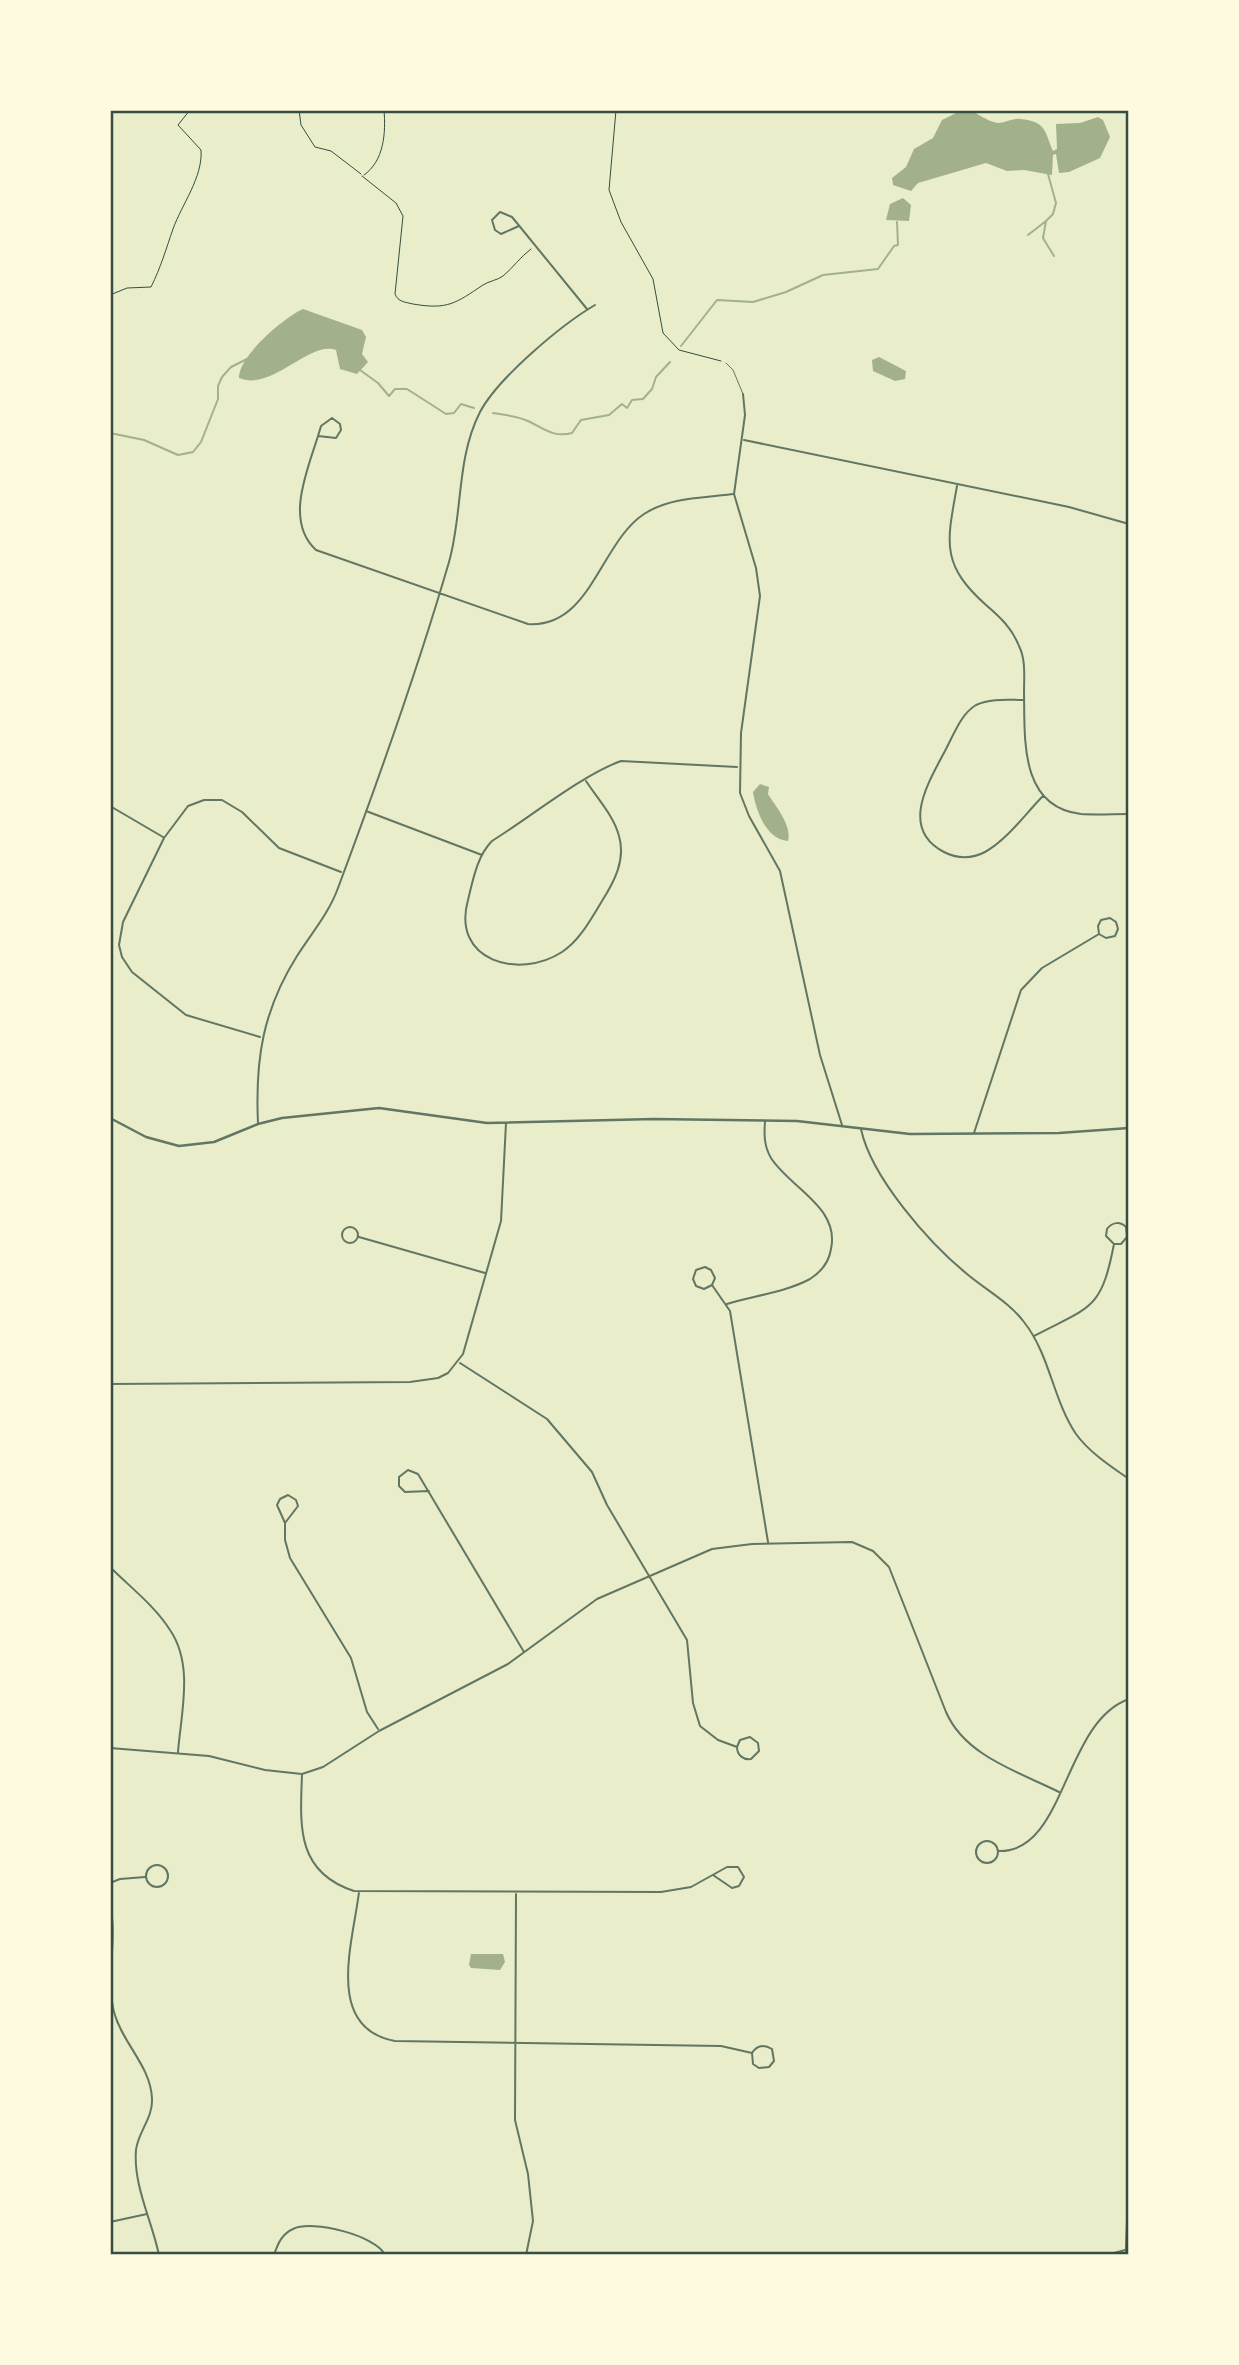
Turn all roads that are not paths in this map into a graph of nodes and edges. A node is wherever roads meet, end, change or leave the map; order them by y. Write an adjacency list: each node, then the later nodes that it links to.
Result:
1 (519, 226): 1 (street); 3 (street)
2 (595, 305): 3 (street)
3 (587, 309): 11 (street)
4 (726, 363): 5 (lane)
5 (743, 394): 7 (street)
6 (318, 436): 6 (street); 11 (street)
7 (741, 439): 8 (street); 9 (street)
8 (957, 486): 10 (street); 12 (street)
9 (734, 494): 11 (street); 13 (street)
10 (1129, 524)
11 (439, 594): 17 (street)
12 (1024, 701): 15 (street); 15 (street)
13 (738, 767): 14 (street); 28 (street)
14 (586, 781): 20 (street); 20 (street)
15 (1044, 795): 18 (street)
16 (110, 806): 19 (street)
17 (365, 811): 20 (street); 21 (street)
18 (1129, 814)
19 (164, 838): 21 (street); 23 (street)
20 (482, 855)
21 (343, 873): 23 (street)
22 (1100, 934): 22 (street); 31 (street)
23 (261, 1037): 27 (street)
24 (110, 1118): 27 (street)
25 (765, 1120): 26 (street); 28 (street); 36 (street)
26 (506, 1123): 27 (street); 34 (street)
27 (258, 1124)
28 (842, 1125): 29 (street)
29 (861, 1128): 31 (street); 37 (street)
30 (1129, 1129): 31 (street)
31 (974, 1134)
32 (359, 1237): 32 (street); 34 (street)
33 (1114, 1244): 33 (street); 37 (street)
34 (486, 1274): 38 (street)
35 (712, 1285): 35 (street); 36 (street)
36 (727, 1304): 43 (street)
37 (1033, 1336): 40 (street)
38 (459, 1362): 39 (street); 45 (street)
39 (110, 1384)
40 (1129, 1479)
41 (429, 1491): 41 (street); 46 (street)
42 (285, 1523): 42 (street); 48 (street)
43 (769, 1543): 45 (street); 53 (street)
44 (110, 1567): 51 (street)
45 (648, 1575): 46 (street); 49 (street)
46 (525, 1653): 48 (street)
47 (1129, 1699): 53 (street)
48 (379, 1731): 52 (street)
49 (737, 1747): 49 (street)
50 (110, 1748): 51 (street)
51 (178, 1753): 52 (street)
52 (302, 1774): 58 (street)
53 (1059, 1792): 54 (street)
54 (998, 1851): 54 (street)
55 (713, 1875): 55 (street); 59 (street)
56 (146, 1877): 56 (street); 57 (street)
57 (110, 1884)
58 (359, 1892): 59 (street); 61 (street)
59 (516, 1893): 61 (street)
60 (110, 1905): 64 (street)
61 (515, 2041): 62 (street); 70 (street)
62 (752, 2053): 62 (street)
63 (1129, 2170): 66 (street)
64 (148, 2213): 65 (street); 67 (street)
65 (110, 2222)
66 (1126, 2250): 71 (street); 72 (street)
67 (159, 2255)
68 (274, 2255): 69 (street)
69 (385, 2255)
70 (526, 2255)
71 (1107, 2255)
72 (1126, 2255)

